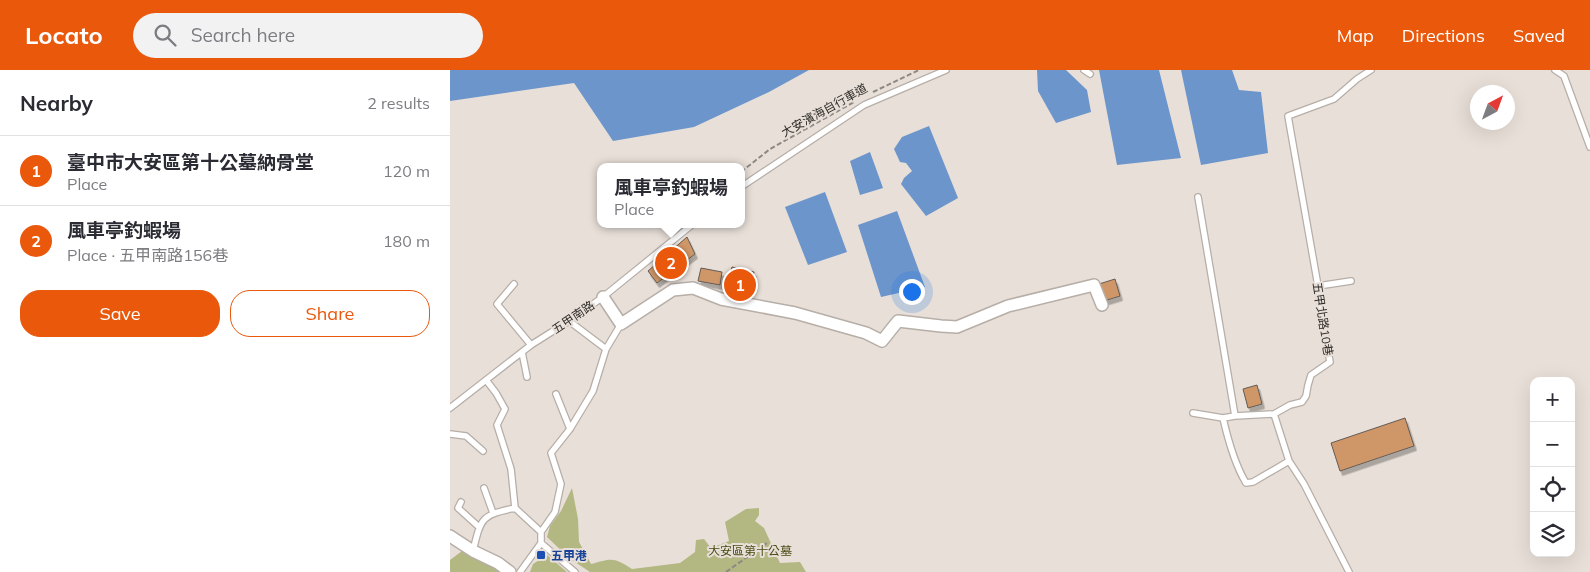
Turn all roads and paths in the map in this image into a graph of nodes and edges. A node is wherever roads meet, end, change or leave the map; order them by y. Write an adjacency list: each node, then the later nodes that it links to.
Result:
1 (919, 70): 7 (path, 大安濱海自行車道)
2 (946, 70): 11 (lane)
3 (1084, 70): 6 (lane)
4 (1371, 70): 16 (lane, 五甲北路10巷)
5 (1555, 70): 9 (lane)
6 (1090, 74)
7 (866, 96)
8 (857, 100): 10 (path, 大安濱海自行車道)
9 (1590, 147)
10 (745, 169)
11 (745, 184)
12 (1198, 197): 30 (lane)
13 (688, 228): 17 (lane, 五甲南路)
14 (1351, 281): 16 (lane)
15 (514, 284): 21 (lane)
16 (1318, 286): 29 (lane, 五甲北路10巷)
17 (603, 296): 19 (lane, 五甲南路); 20 (street)
18 (1102, 305): 20 (street)
19 (569, 321): 21 (lane, 五甲南路); 22 (lane)
20 (621, 324): 22 (lane)
21 (531, 345): 23 (lane, 五甲南路)
22 (606, 349): 32 (lane)
23 (522, 352): 24 (lane); 25 (lane, 五甲南路)
24 (527, 377)
25 (486, 380): 27 (lane, 五甲南路); 38 (lane)
26 (556, 394): 32 (lane)
27 (450, 408)
28 (1194, 413): 31 (lane)
29 (1274, 414): 30 (lane); 35 (lane)
30 (1235, 416): 31 (lane)
31 (1223, 418): 35 (lane)
32 (570, 429): 41 (lane)
33 (450, 434): 34 (lane)
34 (483, 451)
35 (1289, 461): 50 (lane)
36 (484, 488): 39 (lane)
37 (460, 502): 40 (lane)
38 (515, 508): 39 (lane); 41 (lane)
39 (492, 513): 40 (lane)
40 (478, 527): 45 (lane)
41 (541, 532): 43 (lane)
42 (450, 536): 45 (street)
43 (541, 543): 47 (lane); 48 (lane)
44 (767, 543): 49 (path)
45 (473, 551): 46 (street)
46 (510, 572)
47 (520, 572)
48 (575, 572)
49 (726, 572)
50 (1349, 572)

